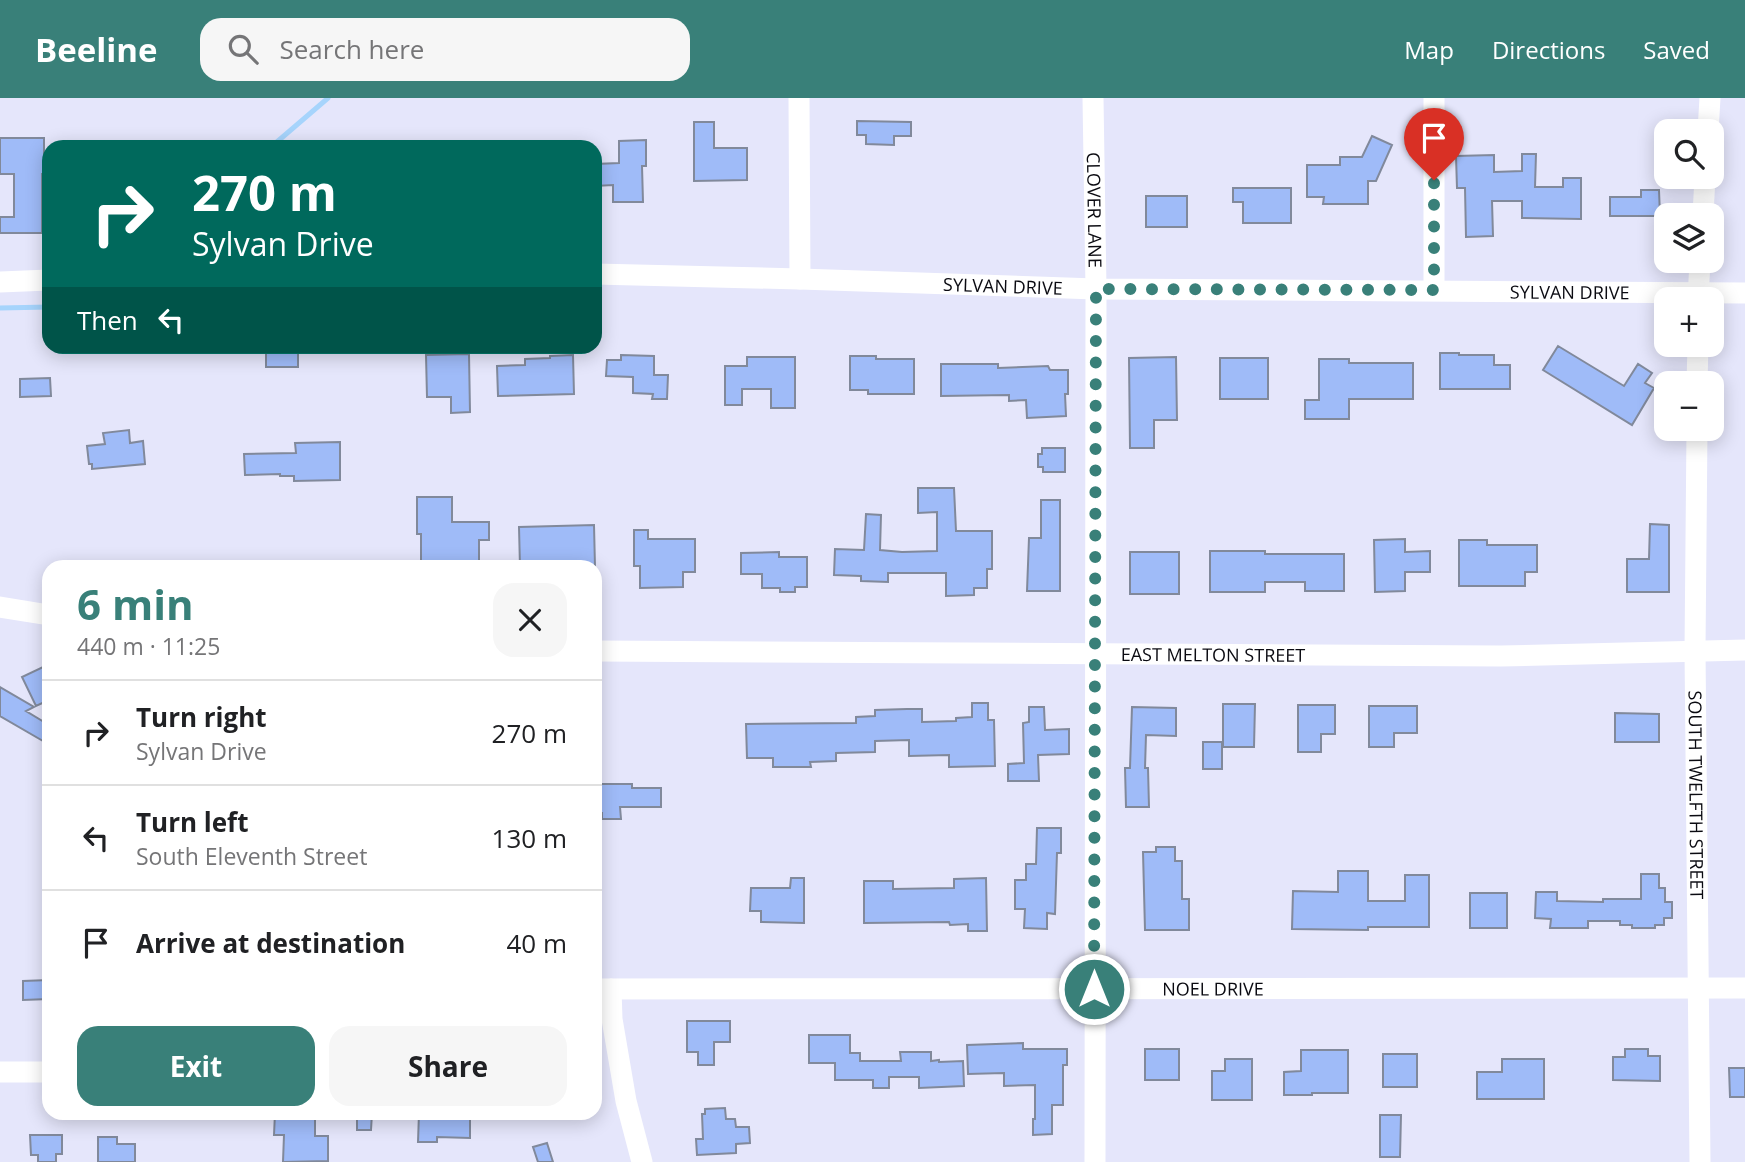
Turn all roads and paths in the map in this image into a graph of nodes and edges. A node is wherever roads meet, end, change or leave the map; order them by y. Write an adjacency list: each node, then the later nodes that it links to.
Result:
1 (800, 98): 7 (street)
2 (1093, 98): 10 (street, CLOVER LANE)
3 (1434, 98): 11 (street)
4 (1710, 98): 5 (street)
5 (1709, 119)
6 (602, 274): 7 (street, SYLVAN DRIVE)
7 (800, 279): 10 (street, SYLVAN DRIVE)
8 (42, 281): 9 (street)
9 (0, 282)
10 (1096, 289): 11 (street, SYLVAN DRIVE); 21 (street, CLOVER LANE)
11 (1434, 290): 14 (street, SYLVAN DRIVE)
12 (1745, 293): 13 (street, SYLVAN DRIVE)
13 (1724, 294)
14 (1654, 295)
15 (1697, 441): 18 (street, SOUTH TWELFTH STREET)
16 (0, 607): 17 (street)
17 (42, 614)
18 (1695, 650): 19 (street, EAST MELTON STREET); 21 (street, EAST MELTON STREET); 22 (street, SOUTH TWELFTH STREET)
19 (1745, 650)
20 (602, 651): 21 (street, EAST MELTON STREET)
21 (1096, 654): 25 (street, CLOVER LANE)
22 (1699, 988): 23 (street, NOEL DRIVE); 25 (street, NOEL DRIVE); 30 (street, SOUTH TWELFTH STREET)
23 (1745, 988)
24 (603, 989): 25 (street, NOEL DRIVE); 28 (street)
25 (1094, 989): 29 (street, CLOVER LANE)
26 (0, 1072): 27 (street)
27 (42, 1072)
28 (642, 1162)
29 (1095, 1162)
30 (1700, 1162)

